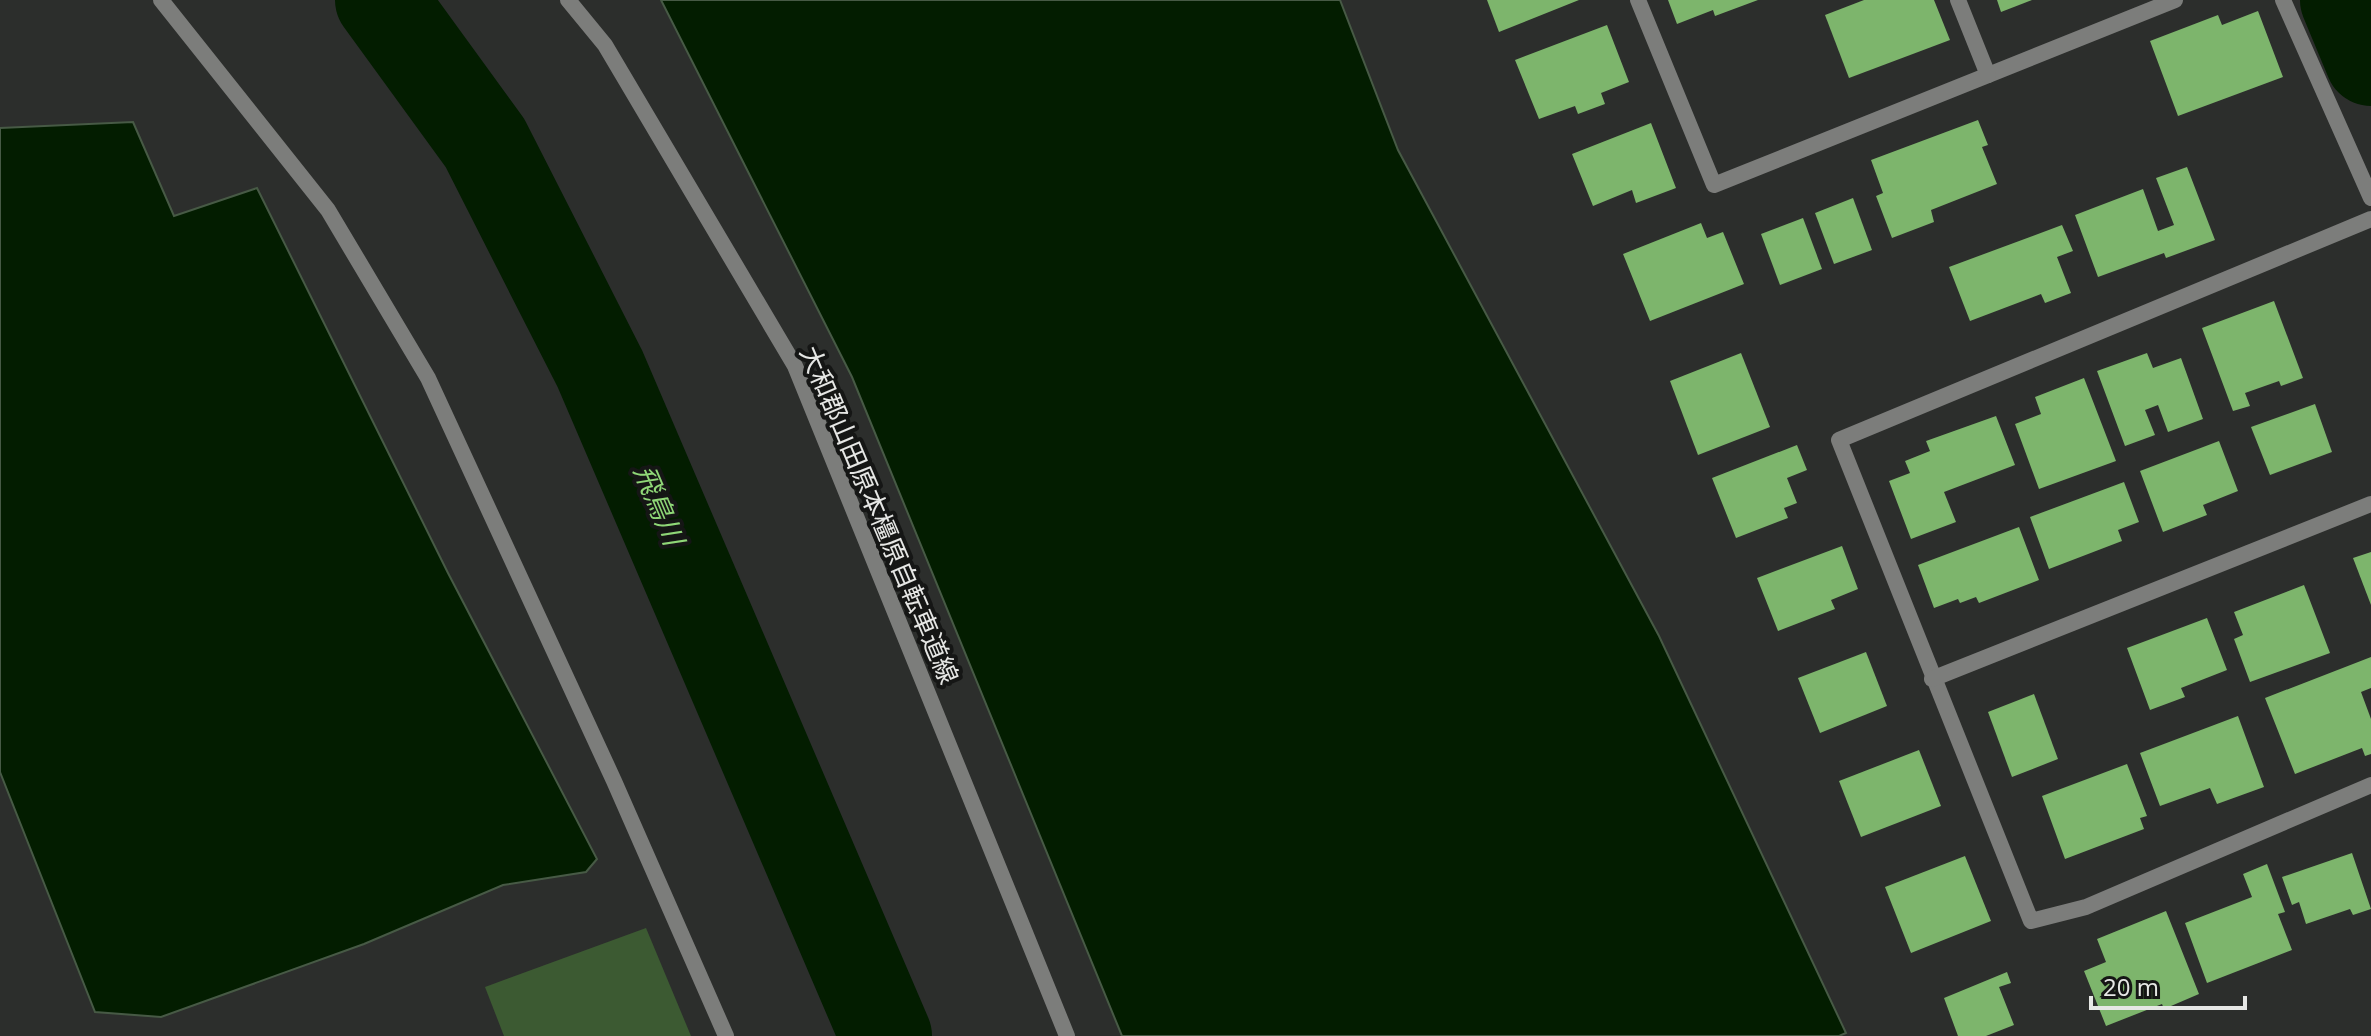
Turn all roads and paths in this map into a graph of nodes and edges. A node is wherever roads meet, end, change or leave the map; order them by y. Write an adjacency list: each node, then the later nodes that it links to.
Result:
1 (161, 0): 13 (street)
2 (568, 0): 14 (street, 大和郡山田原本橿原自転車道線)
3 (1638, 0): 7 (street)
4 (1958, 0): 7 (street)
5 (2175, 0): 7 (street)
6 (2283, 0): 8 (street)
7 (1988, 75)
8 (2371, 198)
9 (2371, 219): 11 (street)
10 (2371, 504): 11 (street)
11 (1932, 679): 12 (street)
12 (2371, 785)
13 (726, 1036)
14 (1067, 1036)

